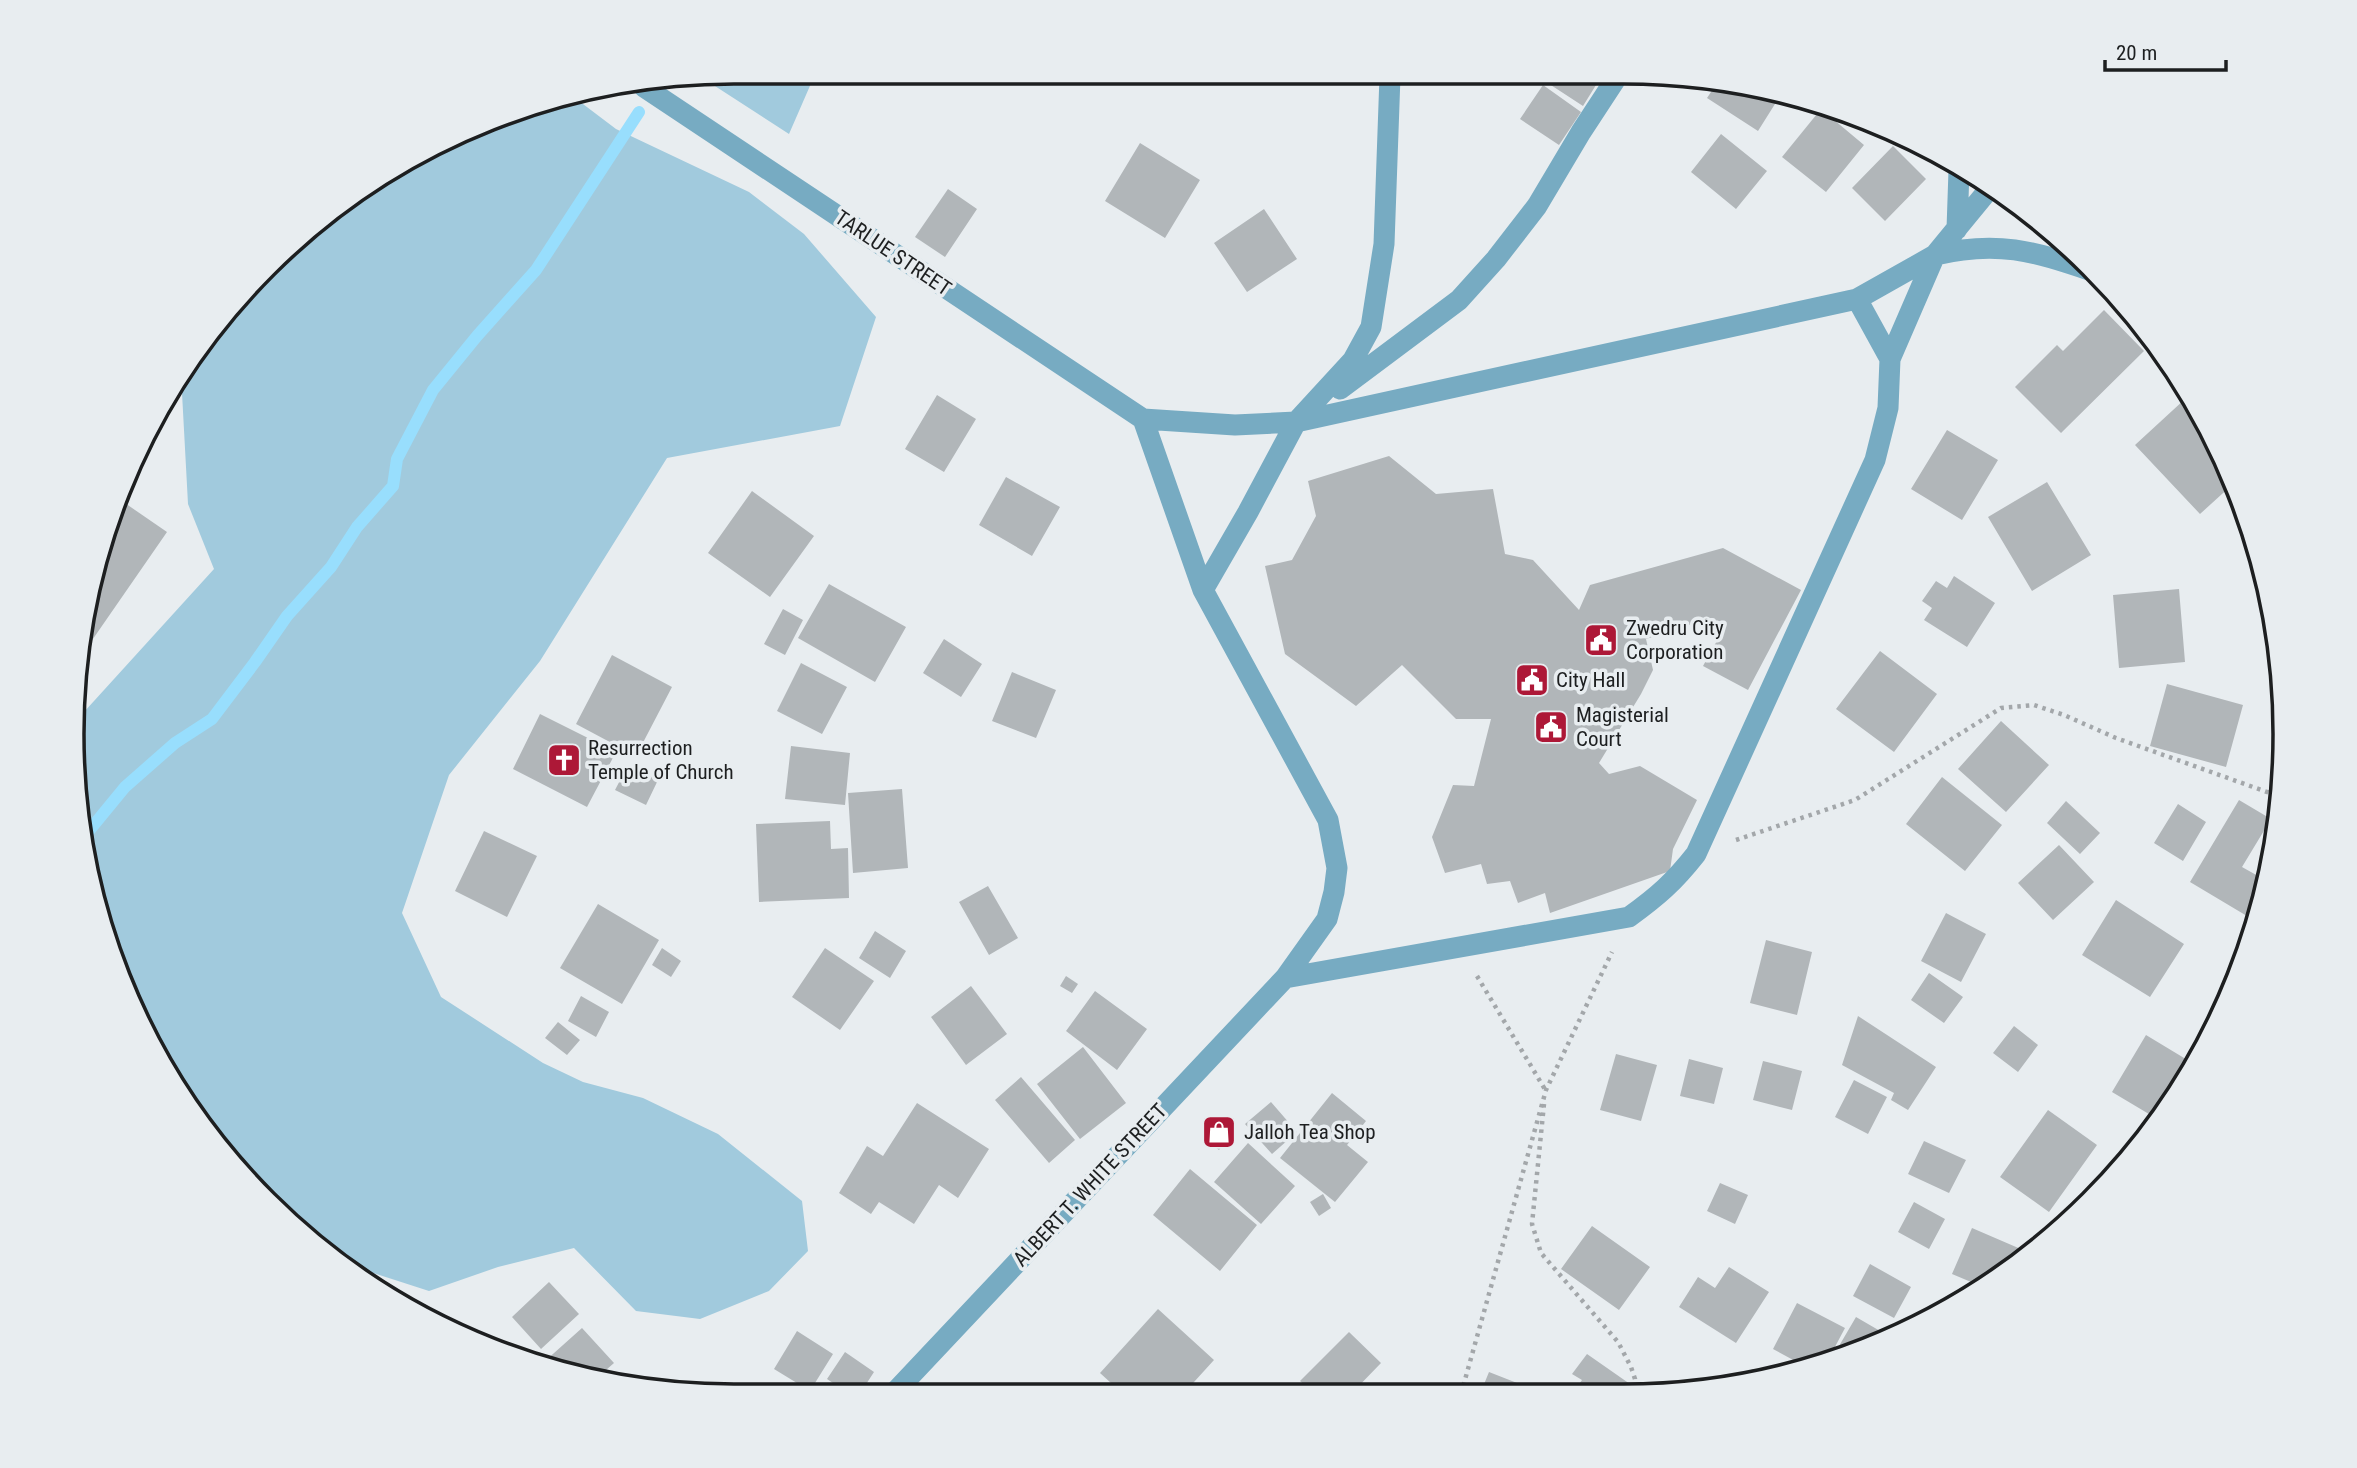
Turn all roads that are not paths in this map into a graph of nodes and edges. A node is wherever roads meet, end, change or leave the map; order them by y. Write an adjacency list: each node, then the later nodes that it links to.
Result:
1 (1390, 84): 12 (street)
2 (1612, 84): 12 (street)
3 (649, 90): 11 (street, TARLUE STREET)
4 (1959, 178): 6 (street)
5 (1985, 195): 6 (street)
6 (1957, 229): 7 (street)
7 (1935, 255): 8 (street); 9 (street); 10 (street)
8 (2073, 264)
9 (1857, 299): 10 (street); 12 (street)
10 (1890, 359): 14 (street)
11 (1143, 419): 12 (street); 13 (street, ALBERT T. WHITE STREET)
12 (1296, 422): 13 (street)
13 (1203, 590): 14 (street, ALBERT T. WHITE STREET)
14 (1285, 978): 15 (street, ALBERT T. WHITE STREET)
15 (903, 1384)

